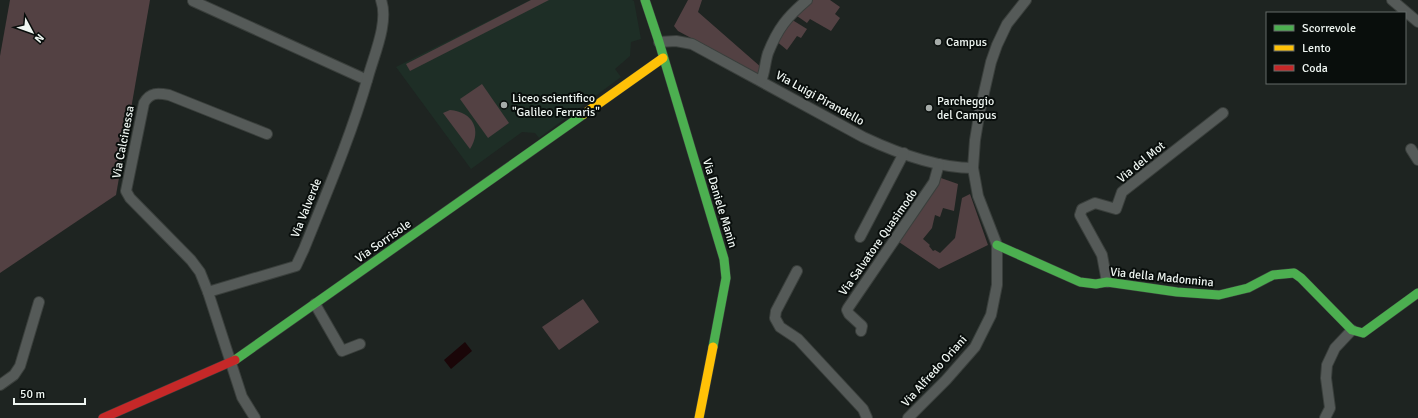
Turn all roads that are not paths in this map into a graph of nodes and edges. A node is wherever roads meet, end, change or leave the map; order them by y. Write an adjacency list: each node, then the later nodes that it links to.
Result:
1 (381, 0): 10 (street, Via Valverde)
2 (645, 0): 8 (street, Via Daniele Manin)
3 (807, 0): 11 (street)
4 (1026, 0): 18 (street, Via Alfredo Oriani)
5 (1392, 0): 7 (street)
6 (193, 1): 10 (street)
7 (1418, 22)
8 (659, 42): 9 (street, Via Daniele Manin); 11 (street, Via Luigi Pirandello)
9 (663, 58): 26 (street, Via Sorrisole); 34 (street, Via Daniele Manin)
10 (367, 80): 23 (street, Via Valverde)
11 (761, 81): 15 (street, Via Luigi Pirandello)
12 (1224, 113): 22 (street, Via del Mot)
13 (267, 134): 23 (street, Via Calcinessa)
14 (1411, 149): 16 (street)
15 (904, 153): 17 (street, Via Luigi Pirandello); 19 (street)
16 (1418, 160)
17 (939, 164): 18 (street, Via Luigi Pirandello); 28 (street, Via Salvatore Quasimodo)
18 (974, 168): 20 (street, Via Alfredo Oriani)
19 (860, 236)
20 (997, 245): 22 (street, Via della Madonnina); 36 (street, Via Alfredo Oriani)
21 (797, 271): 35 (street)
22 (1107, 282): 27 (street, Via della Madonnina)
23 (208, 292): 30 (street)
24 (1418, 293): 27 (street)
25 (39, 302): 31 (street)
26 (315, 304): 29 (street); 30 (street, Via Sorrisole)
27 (1352, 330): 37 (street)
28 (861, 331)
29 (360, 344)
30 (230, 363): 32 (street, Via Sorrisole); 33 (street)
31 (0, 385)
32 (102, 418)
33 (255, 418)
34 (700, 418)
35 (867, 418)
36 (908, 418)
37 (1325, 418)

